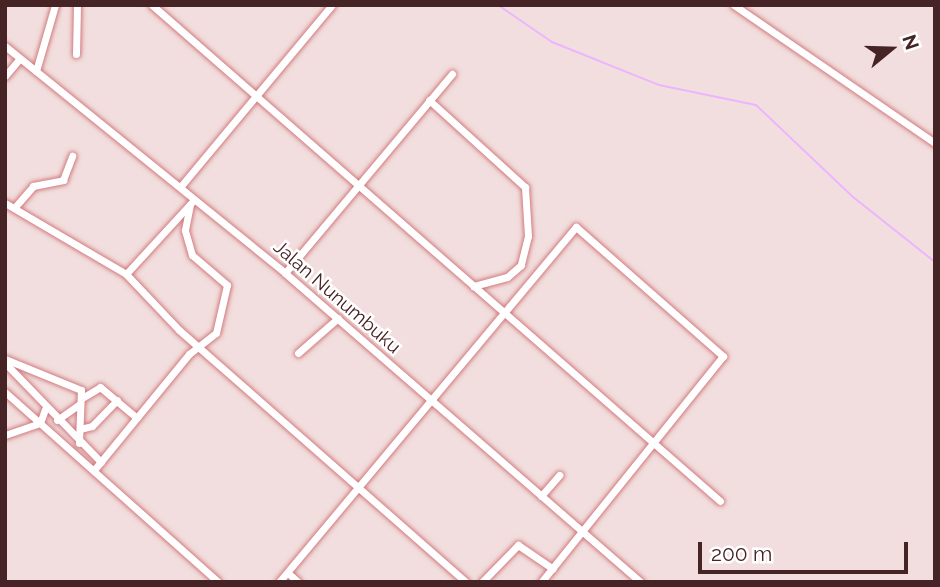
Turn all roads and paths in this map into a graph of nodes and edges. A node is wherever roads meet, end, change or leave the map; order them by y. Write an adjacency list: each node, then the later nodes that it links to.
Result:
1 (55, 5): 11 (street)
2 (77, 5): 9 (street)
3 (152, 5): 14 (street)
4 (332, 5): 14 (street)
5 (734, 5): 7 (street)
6 (752, 5): 7 (street)
7 (748, 14): 16 (street)
8 (5, 46): 10 (street, Jalan Nunumbuku)
9 (76, 54)
10 (20, 58): 11 (street, Jalan Nunumbuku); 13 (street)
11 (36, 71): 19 (street, Jalan Nunumbuku)
12 (452, 74): 15 (street)
13 (5, 76)
14 (257, 97): 18 (street); 19 (street)
15 (429, 100): 18 (street); 25 (street)
16 (935, 143)
17 (72, 156): 22 (street)
18 (358, 183): 23 (street); 25 (street)
19 (181, 186): 20 (street, Jalan Nunumbuku)
20 (193, 201): 23 (street, Jalan Nunumbuku); 24 (street); 28 (street)
21 (5, 203): 22 (street)
22 (15, 207): 24 (street)
23 (285, 273): 27 (street, Jalan Nunumbuku)
24 (127, 274): 28 (street)
25 (473, 286): 26 (street)
26 (502, 312): 32 (street); 42 (street); 42 (street)
27 (338, 318): 29 (street); 32 (street, Jalan Nunumbuku)
28 (201, 348): 36 (street); 46 (street)
29 (298, 353)
30 (5, 361): 34 (street); 35 (street)
31 (5, 392): 38 (street)
32 (429, 398): 46 (street); 47 (street, Jalan Nunumbuku)
33 (117, 400): 34 (street); 36 (street); 39 (street)
34 (81, 401): 37 (street); 39 (street)
35 (45, 409): 37 (street); 38 (street)
36 (137, 418): 43 (street)
37 (57, 420): 41 (street)
38 (40, 423): 40 (street); 44 (street)
39 (80, 429): 41 (street)
40 (5, 435)
41 (79, 443): 43 (street)
42 (653, 443): 48 (street); 49 (street)
43 (101, 462): 44 (street)
44 (94, 470): 52 (street)
45 (559, 475): 47 (street)
46 (359, 487): 51 (street); 55 (street)
47 (541, 496): 49 (street, Jalan Nunumbuku)
48 (720, 501)
49 (583, 531): 50 (street); 58 (street, Jalan Nunumbuku)
50 (553, 569): 56 (street); 57 (street)
51 (288, 573): 53 (street); 54 (street)
52 (218, 582)
53 (279, 582)
54 (298, 582)
55 (466, 582)
56 (482, 582)
57 (541, 582)
58 (641, 582)

